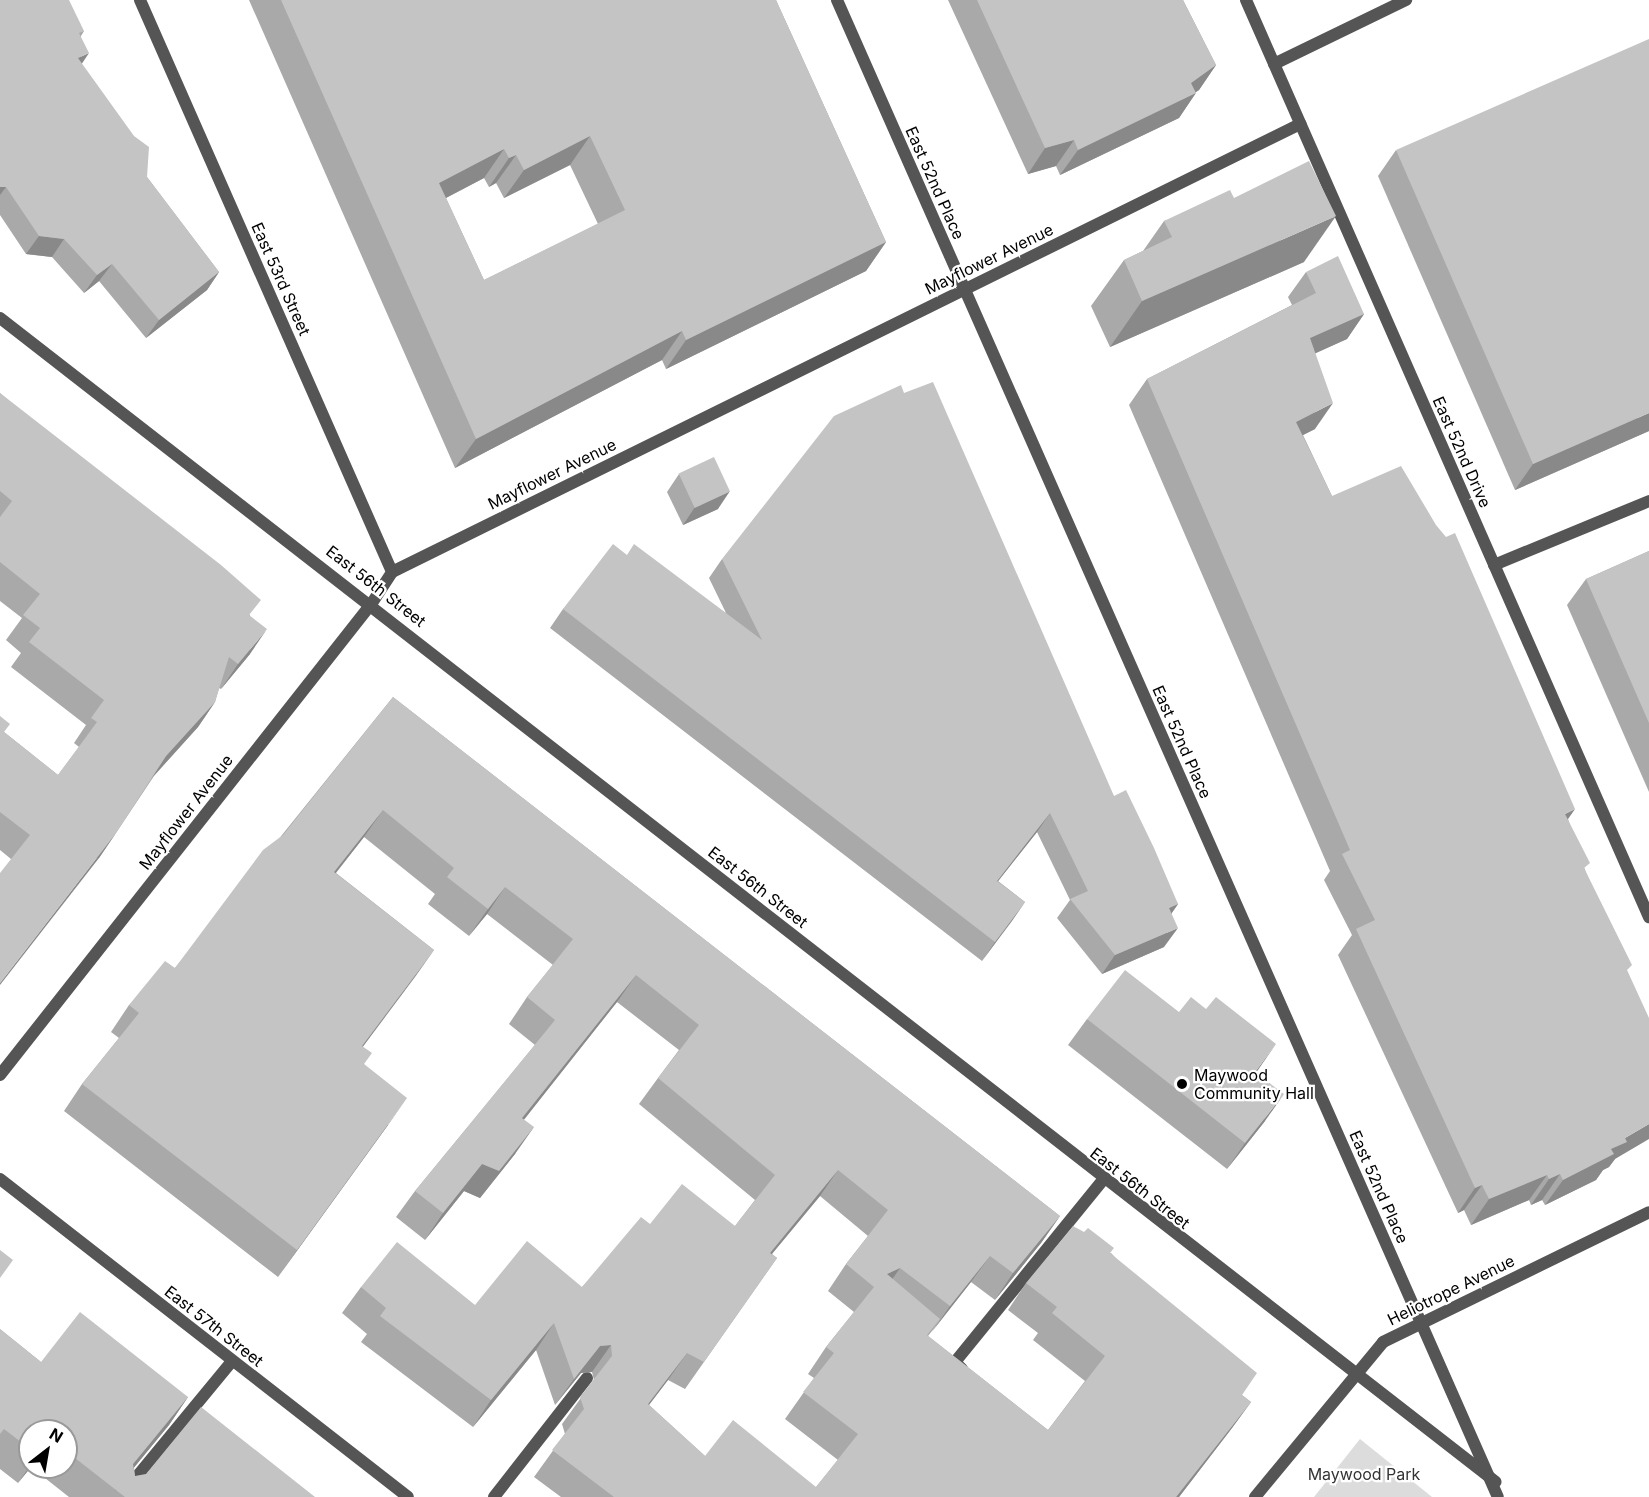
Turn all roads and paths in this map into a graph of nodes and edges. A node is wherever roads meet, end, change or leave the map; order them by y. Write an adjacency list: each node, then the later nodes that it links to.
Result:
1 (140, 0): 11 (street, East 53rd Street)
2 (837, 0): 7 (street, East 52nd Place)
3 (1246, 0): 5 (street, East 52nd Drive)
4 (1406, 0): 5 (street)
5 (1274, 64): 6 (street, East 52nd Drive)
6 (1300, 124): 7 (street, Mayflower Avenue); 10 (street, East 52nd Drive)
7 (964, 290): 11 (street, Mayflower Avenue); 18 (street, East 52nd Place)
8 (0, 318): 12 (street, East 56th Street)
9 (1649, 501): 10 (street)
10 (1494, 565): 13 (street, East 52nd Drive)
11 (392, 572): 12 (street, Mayflower Avenue)
12 (372, 603): 14 (street, Mayflower Avenue); 16 (street, East 56th Street)
13 (1649, 917)
14 (0, 1075)
15 (0, 1179): 19 (street, East 57th Street)
16 (1102, 1180): 20 (street, East 56th Street); 21 (street)
17 (1649, 1212): 18 (street, Heliotrope Avenue)
18 (1421, 1322): 20 (street, Heliotrope Avenue); 23 (street, East 52nd Place)
19 (232, 1361): 24 (street); 25 (street, East 57th Street)
20 (1352, 1374): 23 (street, East 56th Street); 27 (street, Heliotrope Avenue)
21 (971, 1376)
22 (586, 1378): 26 (street)
23 (1496, 1482): 28 (street, East 52nd Place)
24 (120, 1497)
25 (408, 1497)
26 (494, 1497)
27 (1256, 1497)
28 (1498, 1497)

